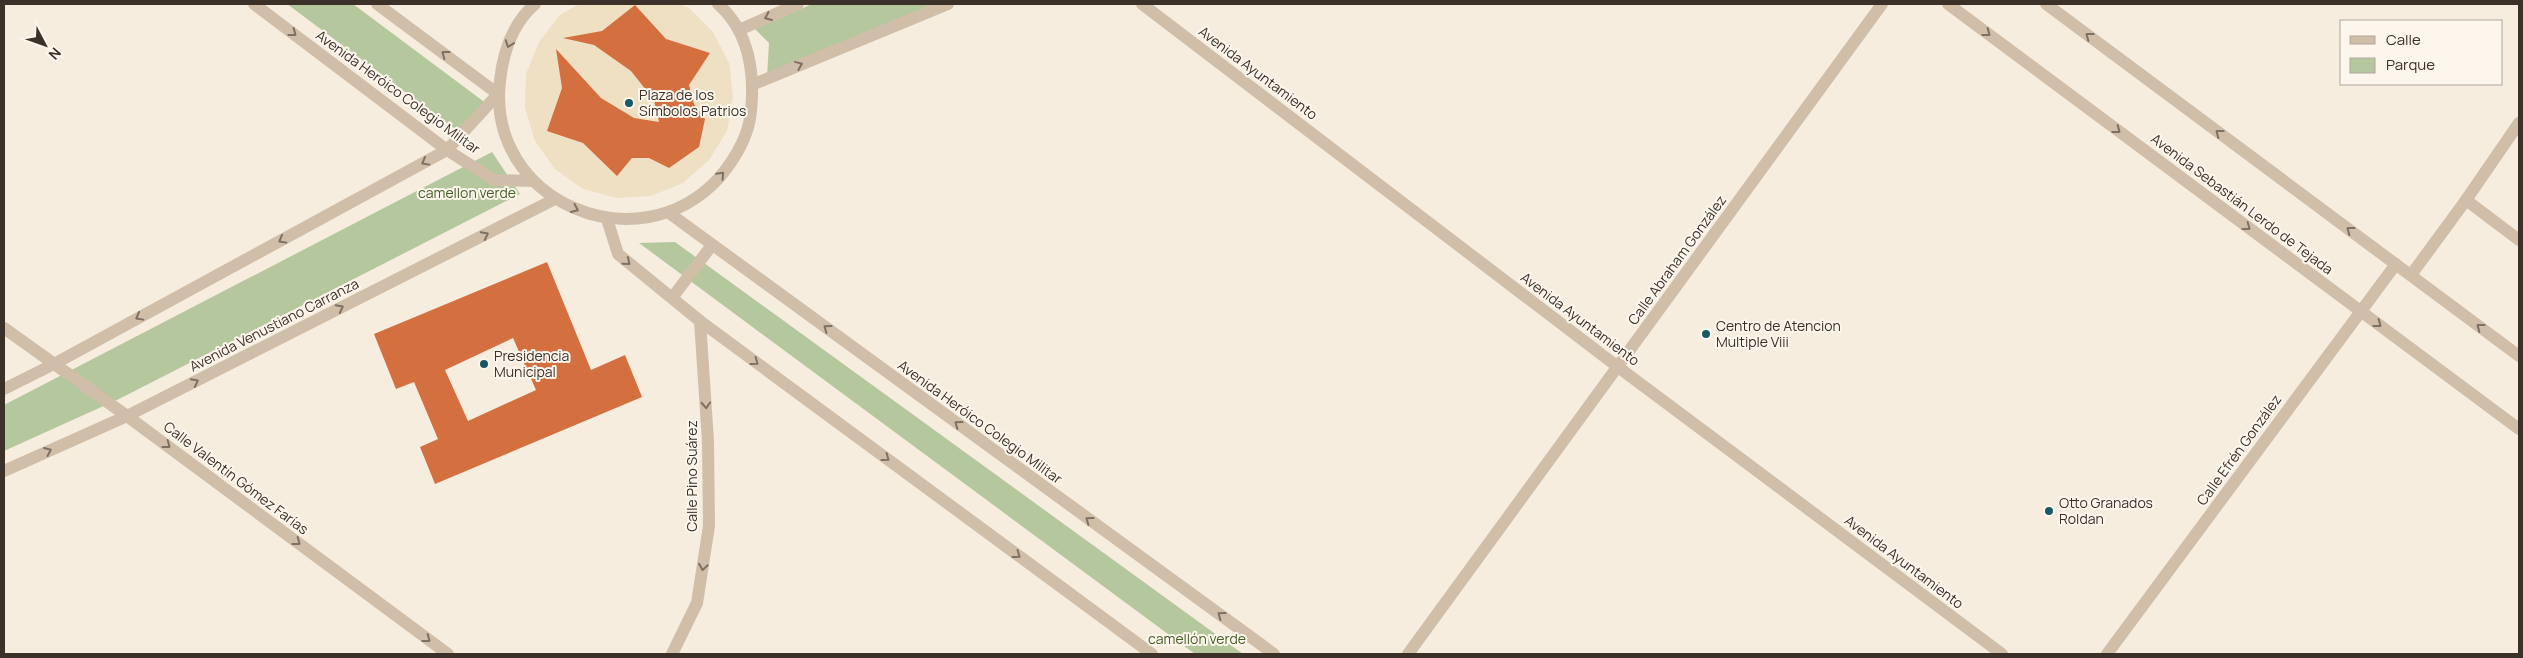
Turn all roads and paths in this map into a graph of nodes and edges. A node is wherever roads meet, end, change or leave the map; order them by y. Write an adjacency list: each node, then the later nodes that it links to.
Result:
1 (254, 4): 15 (street, Avenida Heróico Colegio Militar, one-way to 15)
2 (377, 4): 13 (street, one-way to 2)
3 (535, 4): 13 (street, one-way to 13)
4 (718, 4): 11 (street)
5 (798, 4): 11 (street, one-way to 11)
6 (948, 4): 12 (street, one-way to 6)
7 (1142, 4): 31 (street, Avenida Ayuntamiento)
8 (1882, 4): 31 (street, Calle Abraham González)
9 (1948, 4): 26 (street, Avenida Sebastián Lerdo de Tejada, one-way to 26)
10 (2046, 4): 23 (street, one-way to 10)
11 (738, 30): 12 (street)
12 (754, 84): 19 (street, one-way to 12)
13 (498, 94): 15 (street); 16 (street)
14 (2519, 123): 18 (street)
15 (447, 150): 16 (street, Avenida Heróico Colegio Militar); 30 (street, one-way to 30)
16 (533, 181): 17 (street)
17 (555, 199): 20 (street, one-way to 20); 33 (street, Avenida Venustiano Carranza, one-way to 17)
18 (2466, 200): 21 (street); 24 (street)
19 (669, 213): 20 (street); 22 (street, Avenida Heróico Colegio Militar)
20 (607, 219): 25 (street, one-way to 25)
21 (2519, 240)
22 (712, 245): 25 (street); 39 (street, Avenida Heróico Colegio Militar, one-way to 22)
23 (2396, 264): 24 (street); 26 (street, Calle Efrén González)
24 (2411, 275): 29 (street, one-way to 24)
25 (672, 298): 27 (street)
26 (2361, 311): 34 (street, Avenida Sebastián Lerdo de Tejada, one-way to 34); 42 (street, Calle Efrén González)
27 (700, 322): 37 (street, Calle Pino Suárez, one-way to 37); 38 (street, one-way to 38)
28 (4, 328): 30 (street, Calle Valentín Gómez Farías)
29 (2519, 356)
30 (54, 364): 32 (street); 33 (street, Calle Valentín Gómez Farías)
31 (1618, 367): 40 (street, Calle Abraham González); 41 (street, Avenida Ayuntamiento)
32 (4, 389)
33 (128, 416): 35 (street, Avenida Venustiano Carranza, one-way to 33); 36 (street, Calle Valentín Gómez Farías, one-way to 36)
34 (2519, 429)
35 (4, 472)
36 (448, 654)
37 (672, 654)
38 (1152, 654)
39 (1274, 654)
40 (1408, 654)
41 (2002, 654)
42 (2108, 654)

